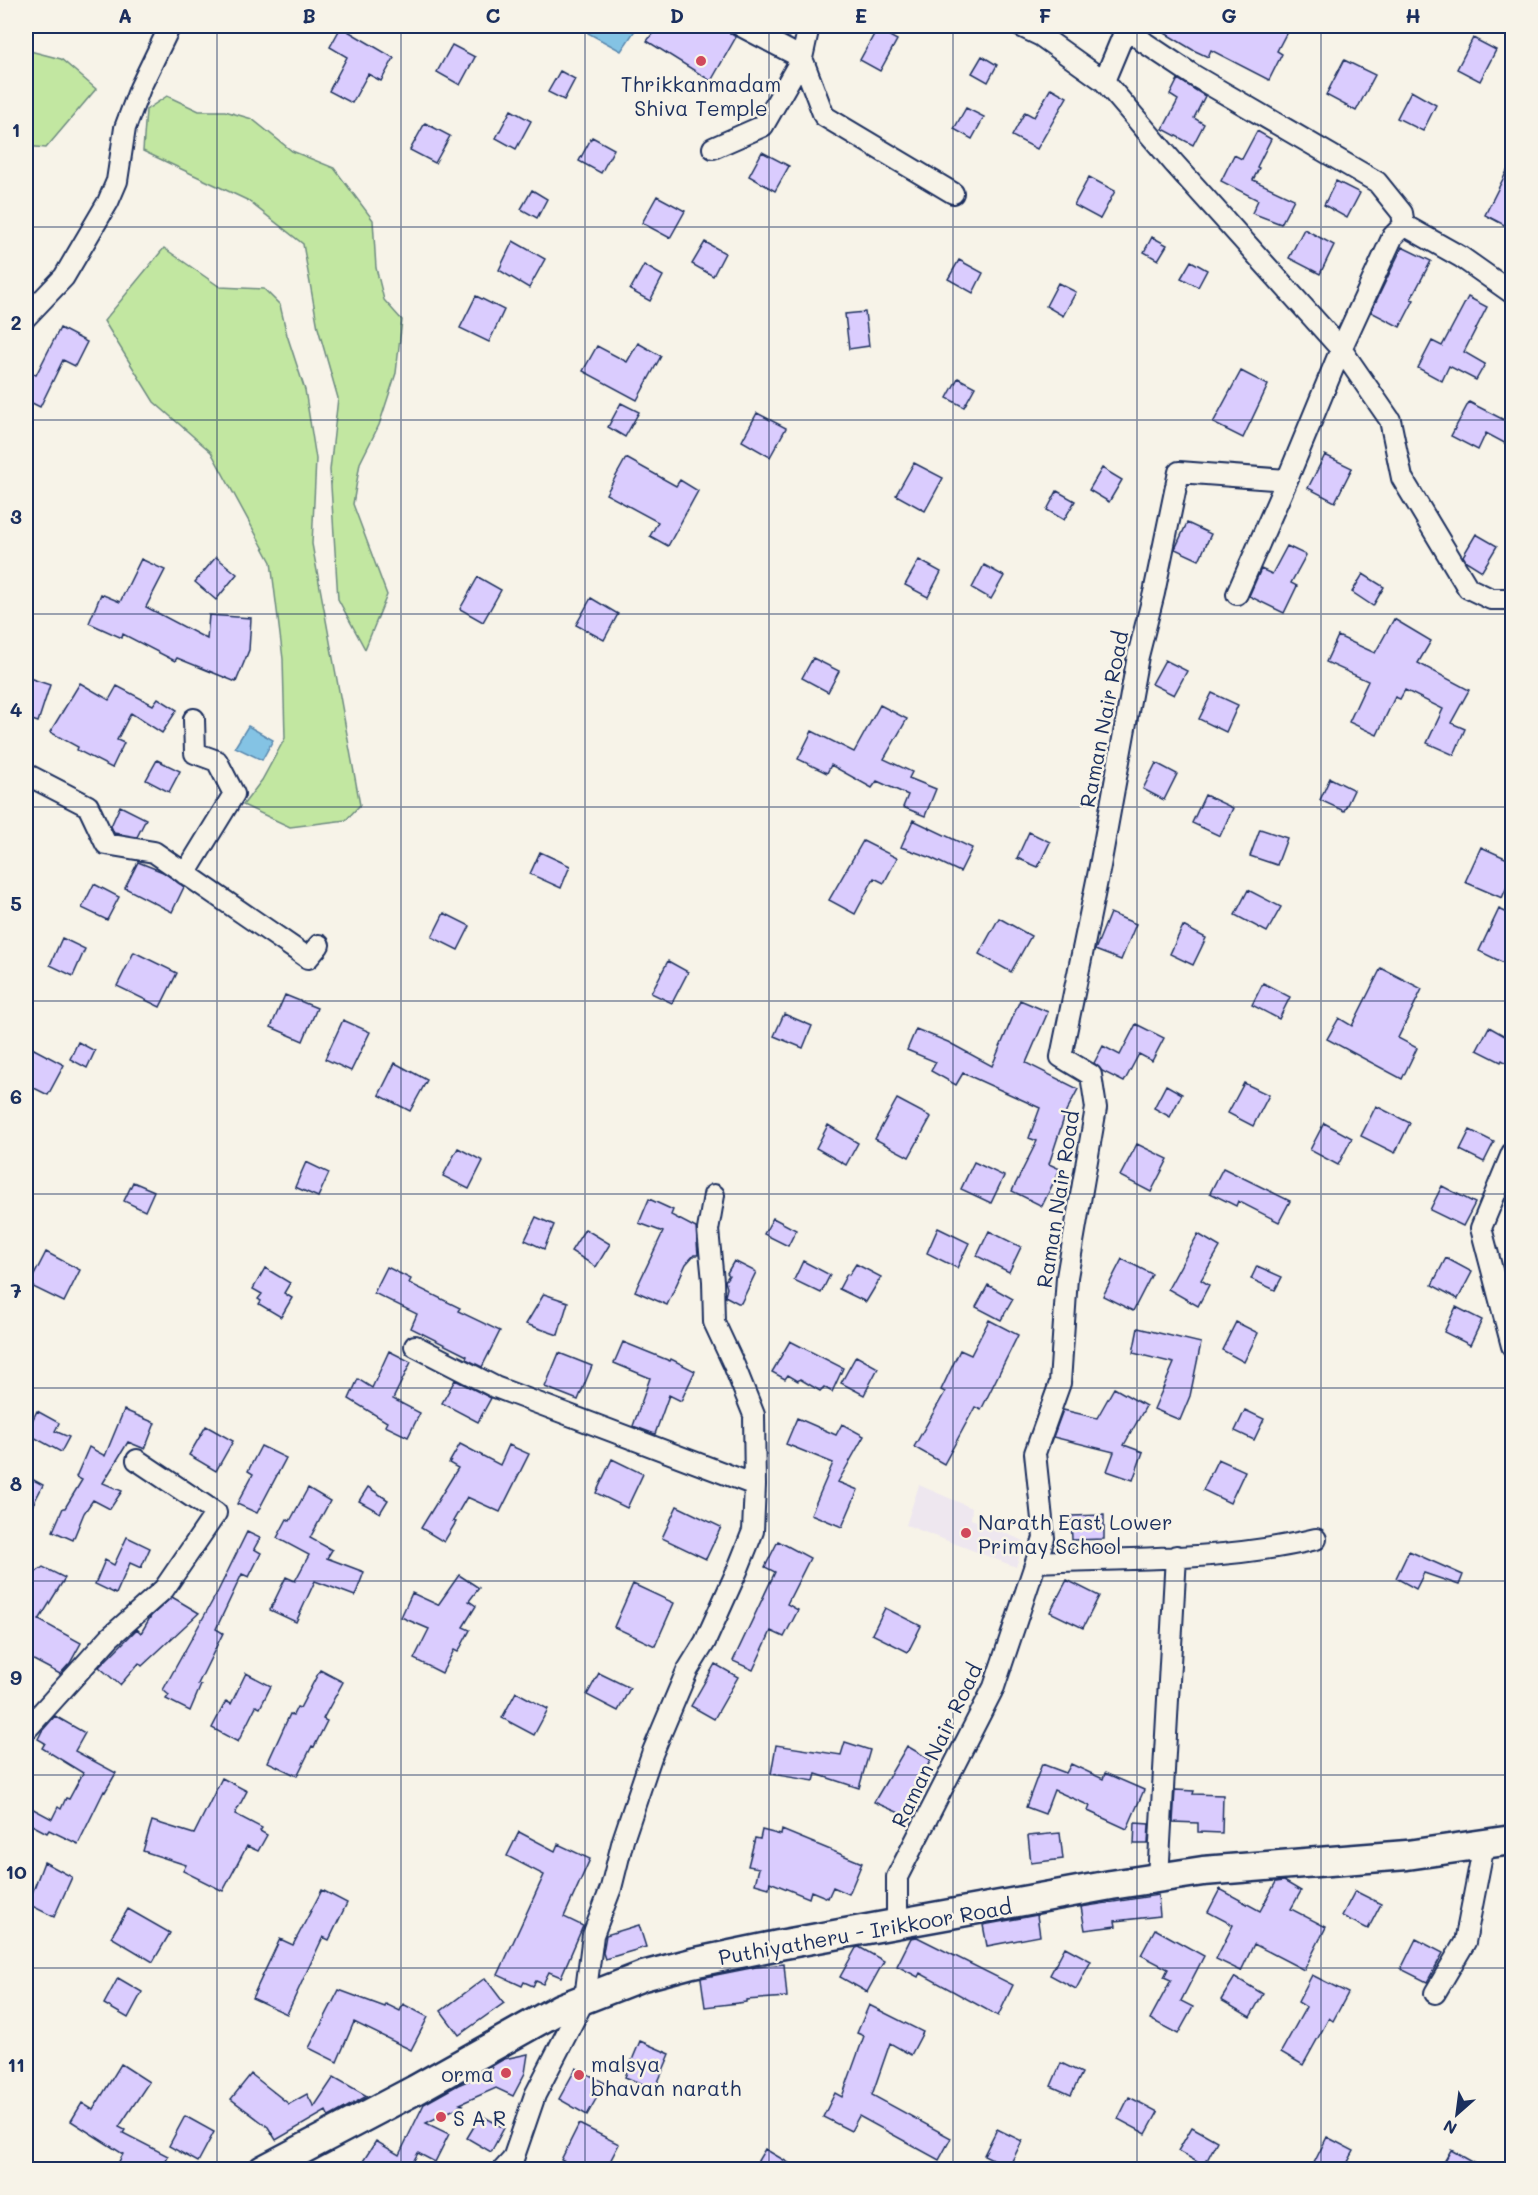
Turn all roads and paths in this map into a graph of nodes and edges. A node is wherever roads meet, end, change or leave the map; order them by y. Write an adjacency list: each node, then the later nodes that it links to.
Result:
1 (170, 26): 12 (street)
2 (741, 26): 6 (street)
3 (809, 26): 6 (street)
4 (1020, 26): 7 (street)
5 (1124, 26): 7 (street); 10 (street)
6 (802, 58): 8 (street); 9 (street)
7 (1104, 81): 13 (street)
8 (713, 148)
9 (953, 193)
10 (1404, 225): 11 (street); 13 (street)
11 (1512, 293)
12 (26, 317)
13 (1341, 349): 14 (street); 16 (street)
14 (1287, 480): 15 (street); 29 (street, Raman Nair Road)
15 (1237, 594)
16 (1512, 599)
17 (194, 718): 19 (street)
18 (26, 774): 19 (street)
19 (185, 874): 20 (street)
20 (319, 945)
21 (1512, 1153): 24 (street)
22 (714, 1195): 26 (street)
23 (415, 1346): 26 (street)
24 (1512, 1346)
25 (136, 1460): 30 (street)
26 (755, 1485): 36 (street)
27 (1316, 1539): 28 (street)
28 (1176, 1556): 29 (street); 33 (street)
29 (1036, 1562): 34 (street, Raman Nair Road)
30 (26, 1730)
31 (1512, 1840): 32 (main road, Puthiyatheru - Irikkoor Road)
32 (1484, 1844): 33 (main road, Puthiyatheru - Irikkoor Road); 35 (street)
33 (1158, 1878): 34 (main road, Puthiyatheru - Irikkoor Road)
34 (897, 1924): 36 (main road, Puthiyatheru - Irikkoor Road)
35 (1435, 1993)
36 (585, 1998): 37 (main road, Puthiyatheru - Irikkoor Road); 38 (street)
37 (263, 2169)
38 (503, 2169)

